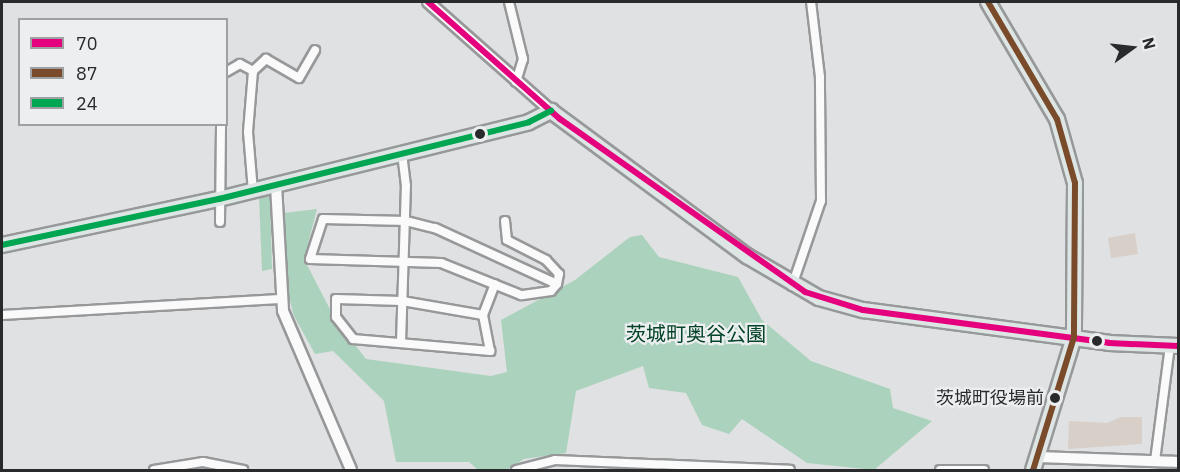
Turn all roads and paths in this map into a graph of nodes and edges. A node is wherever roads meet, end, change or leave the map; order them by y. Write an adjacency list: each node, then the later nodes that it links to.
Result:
1 (428, 2): 8 (street)
2 (509, 2): 8 (street)
3 (811, 2): 22 (street)
4 (988, 2): 27 (main road)
5 (315, 50): 7 (street)
6 (228, 71): 7 (street)
7 (253, 71): 13 (street)
8 (516, 82): 9 (street)
9 (551, 111): 11 (main road); 22 (main road)
10 (221, 126): 14 (street)
11 (402, 154): 12 (main road); 15 (street)
12 (276, 185): 13 (main road); 23 (street)
13 (253, 191): 14 (main road)
14 (219, 200): 17 (street); 18 (main road)
15 (406, 221): 19 (street); 19 (street); 21 (street)
16 (505, 221): 21 (street)
17 (220, 222)
18 (2, 245)
19 (404, 261): 20 (street); 24 (street)
20 (495, 284): 21 (street); 26 (street)
21 (557, 284)
22 (792, 286): 27 (main road)
23 (280, 299): 25 (street); 35 (street)
24 (402, 301): 26 (street); 28 (street); 28 (street)
25 (2, 315)
26 (483, 315): 28 (street)
27 (1074, 337): 29 (main road); 30 (main road)
28 (401, 343)
29 (1174, 346): 31 (street)
30 (1038, 457): 31 (street); 40 (main road)
31 (1155, 461): 32 (street)
32 (1179, 462)
33 (154, 471): 34 (street)
34 (243, 471)
35 (351, 471)
36 (516, 471): 37 (street)
37 (790, 471)
38 (940, 471): 39 (street)
39 (984, 471)
40 (1033, 471)

